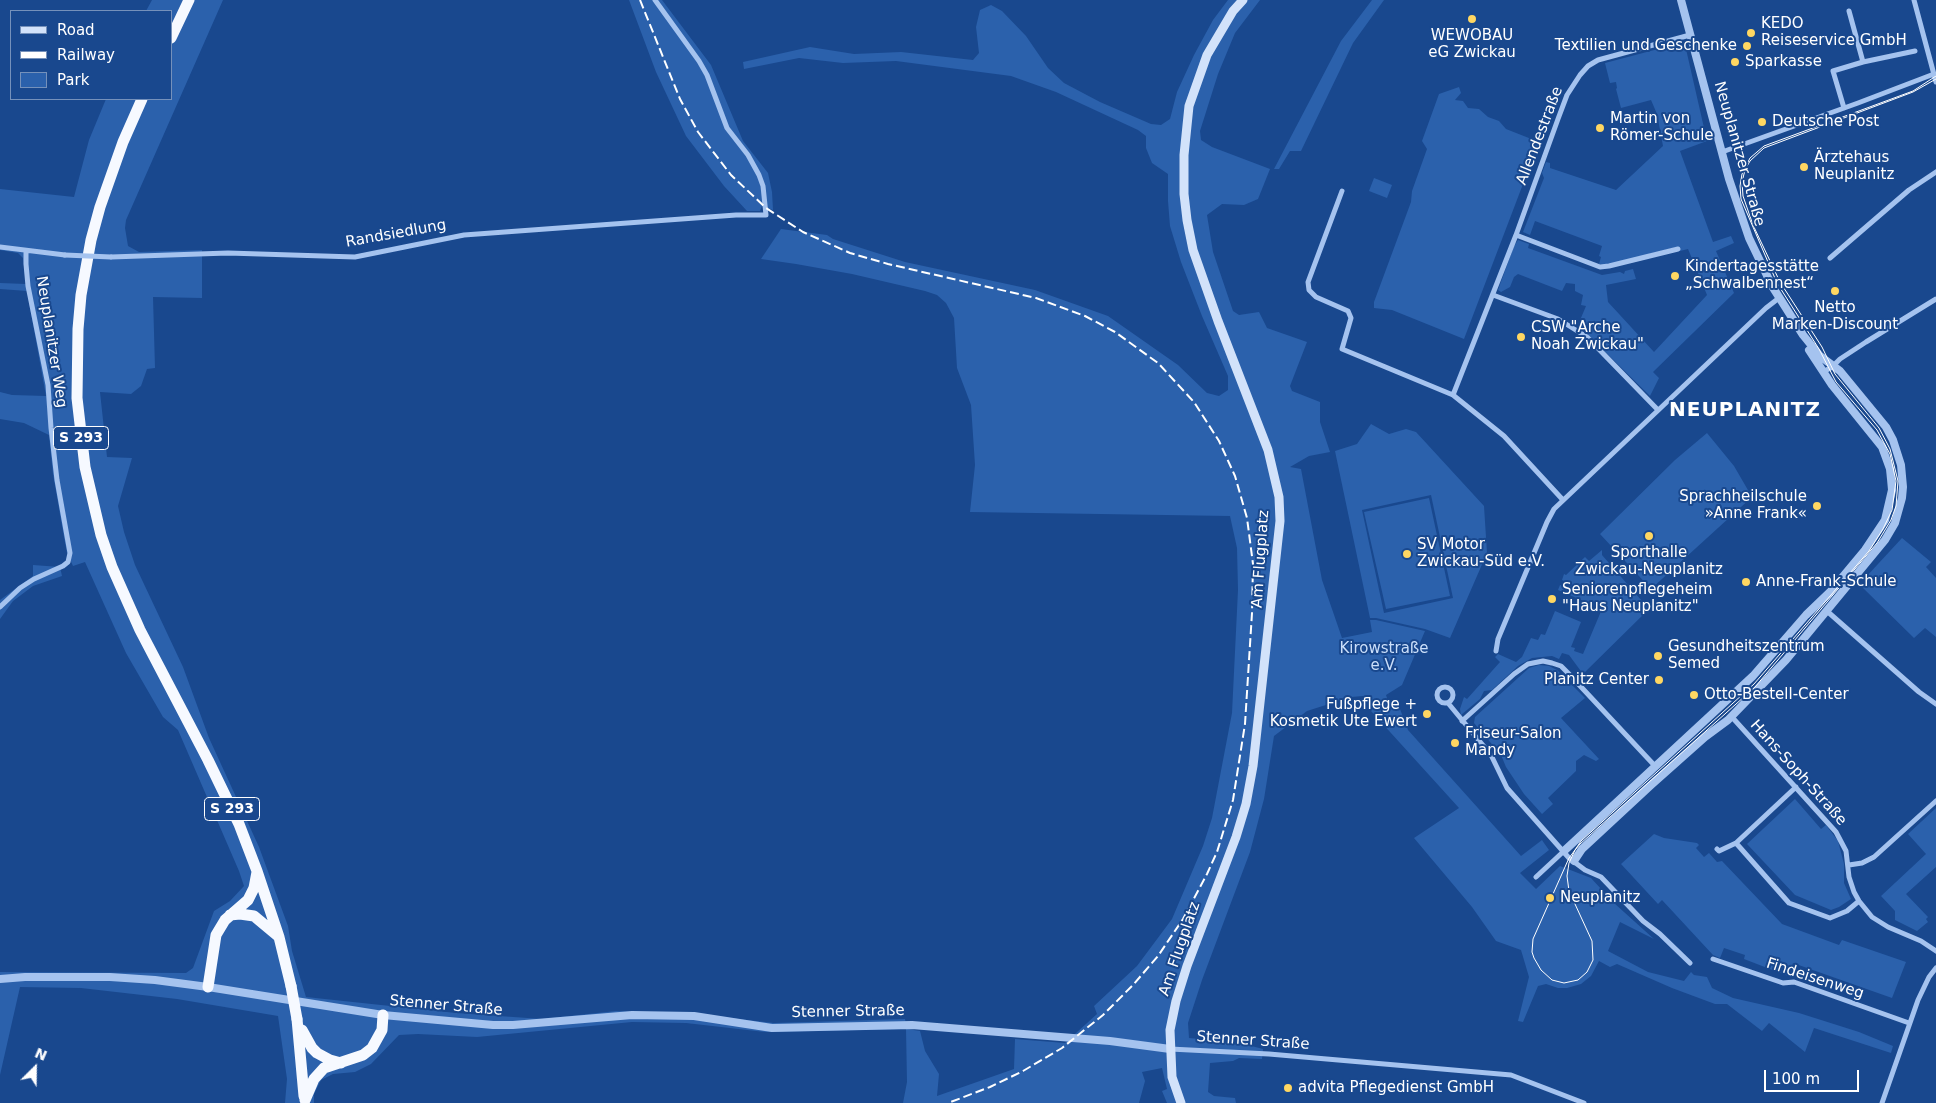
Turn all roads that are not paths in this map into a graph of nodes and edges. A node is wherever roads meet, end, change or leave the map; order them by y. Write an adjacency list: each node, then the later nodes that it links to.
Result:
1 (189, 0): 8 (highway)
2 (655, 0): 21 (street, Randsiedlung, bridge)
3 (1243, 0): 64 (main road, Am Flugplatz)
4 (1681, 0): 7 (street, Neuplanitzer Straße)
5 (1914, 0): 11 (street)
6 (1849, 11): 10 (street)
7 (1690, 35): 15 (street, Neuplanitzer Straße); 18 (street, Allendestraße)
8 (172, 36)
9 (1915, 51): 10 (street)
10 (1863, 62): 14 (street)
11 (1934, 74): 12 (street); 14 (street)
12 (1936, 82)
13 (142, 100): 50 (highway, S 293)
14 (1844, 108): 15 (street)
15 (1722, 152): 24 (street, Neuplanitzer Straße)
16 (1936, 172): 22 (street)
17 (1342, 191): 29 (street)
18 (1516, 235): 20 (street); 23 (street, Allendestraße)
19 (0, 246): 21 (street, Randsiedlung)
20 (1678, 249)
21 (26, 250): 33 (street, Neuplanitzer Weg)
22 (1830, 258)
23 (1493, 294): 29 (street, Allendestraße); 30 (street)
24 (1779, 298): 26 (street, Neuplanitzer Straße); 30 (street)
25 (1936, 299): 27 (street)
26 (1803, 334): 27 (street, Neuplanitzer Straße); 28 (street, Neuplanitzer Straße)
27 (1833, 366): 28 (street); 34 (street, Neuplanitzer Straße)
28 (1823, 372): 32 (street, Neuplanitzer Straße)
29 (1454, 395): 31 (street)
30 (1658, 410): 31 (street)
31 (1563, 500): 35 (street)
32 (1818, 605): 34 (street); 38 (street, Neuplanitzer Straße)
33 (0, 608)
34 (1828, 612): 37 (street); 39 (street, Neuplanitzer Straße)
35 (1496, 651)
36 (1448, 703): 40 (street)
37 (1936, 704)
38 (1722, 706): 39 (street); 41 (street, Neuplanitzer Straße)
39 (1731, 716): 42 (street, Neuplanitzer Straße); 43 (street, Hans-Soph-Straße)
40 (1462, 721): 41 (street); 47 (street)
41 (1655, 766): 42 (street); 47 (street, Neuplanitzer Straße)
42 (1664, 774): 48 (street, Neuplanitzer Straße)
43 (1796, 787): 45 (street); 49 (street, Hans-Soph-Straße)
44 (1936, 801): 49 (street)
45 (1736, 843): 46 (street); 52 (street)
46 (1717, 849)
47 (1564, 851): 48 (street); 51 (street, Neuplanitzer Straße)
48 (1574, 861): 57 (street)
49 (1849, 865): 52 (street, Hans-Soph-Straße)
50 (257, 871): 53 (highway); 54 (highway, S 293)
51 (1536, 877)
52 (1859, 901): 55 (street, Hans-Soph-Straße)
53 (230, 915): 54 (highway); 60 (highway)
54 (279, 936): 62 (highway, S 293, bridge)
55 (1936, 951)
56 (1713, 959): 63 (street, Findeisenweg)
57 (1690, 963)
58 (1936, 968): 63 (street)
59 (0, 978): 60 (street, Stenner Straße)
60 (208, 986): 61 (street, Stenner Straße)
61 (383, 1015): 64 (street, Stenner Straße); 65 (highway)
62 (298, 1021): 65 (highway); 66 (highway, S 293)
63 (1909, 1023): 69 (street)
64 (1170, 1049): 67 (main road, Am Flugplatz); 68 (street, Stenner Straße)
65 (342, 1063): 66 (highway)
66 (305, 1102)
67 (1181, 1103)
68 (1584, 1103)
69 (1882, 1103)

